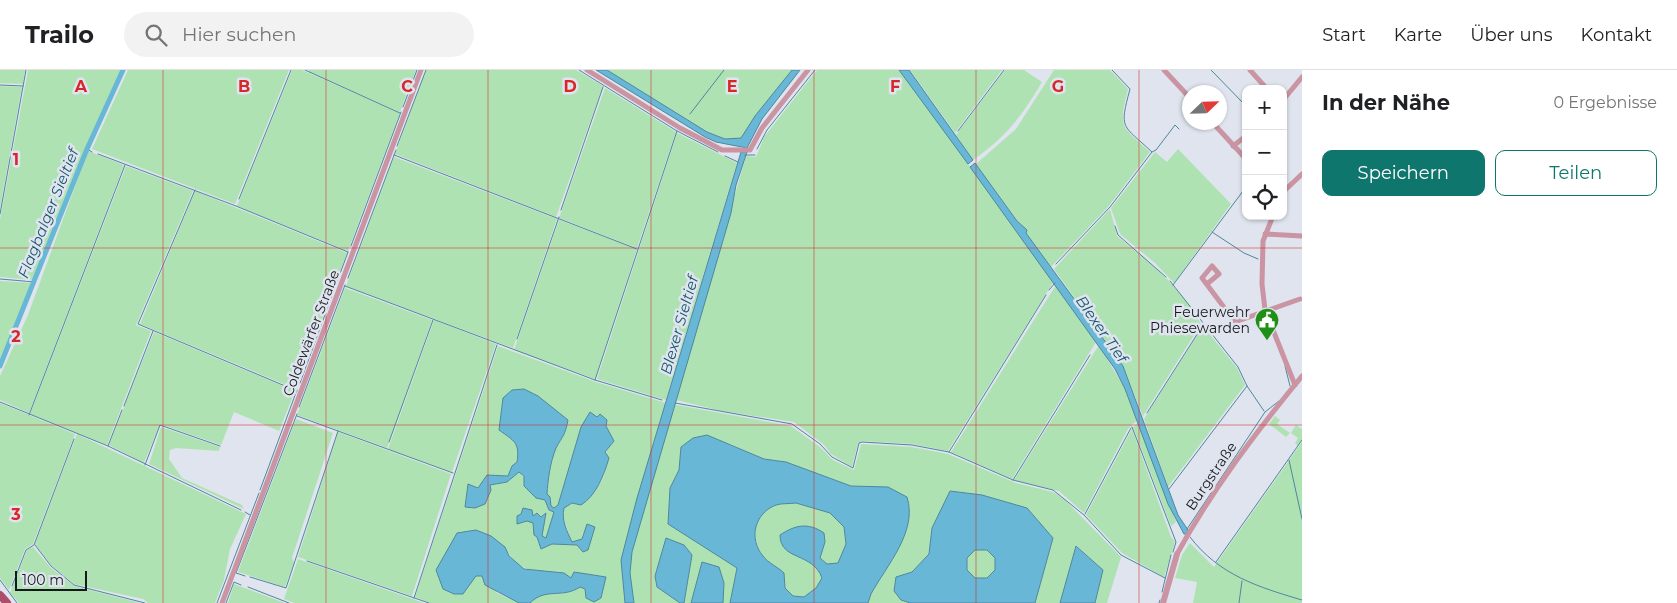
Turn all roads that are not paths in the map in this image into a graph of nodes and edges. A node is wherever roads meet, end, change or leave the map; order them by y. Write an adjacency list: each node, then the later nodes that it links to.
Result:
1 (421, 70): 28 (street, Coldewärfer Straße)
2 (587, 70): 3 (street)
3 (808, 70)
4 (1164, 70): 8 (street)
5 (1250, 70): 7 (street)
6 (1302, 78): 9 (street)
7 (1263, 85)
8 (1182, 89)
9 (1287, 95)
10 (1219, 130): 12 (street)
11 (1242, 139): 12 (street)
12 (1233, 146): 13 (street)
13 (1242, 155)
14 (1302, 174): 15 (street)
15 (1287, 188)
16 (1271, 220): 17 (street)
17 (1265, 234): 18 (street); 21 (street)
18 (1302, 236)
19 (1207, 284): 19 (street); 21 (street)
20 (1300, 299): 21 (street)
21 (1265, 310): 23 (street)
22 (1302, 376): 23 (street, Burgstraße)
23 (1295, 385): 24 (street); 25 (street, Burgstraße)
24 (1302, 388)
25 (1177, 554): 29 (street, Burgstraße)
26 (0, 595): 27 (main road)
27 (7, 603)
28 (222, 603)
29 (1163, 603)

